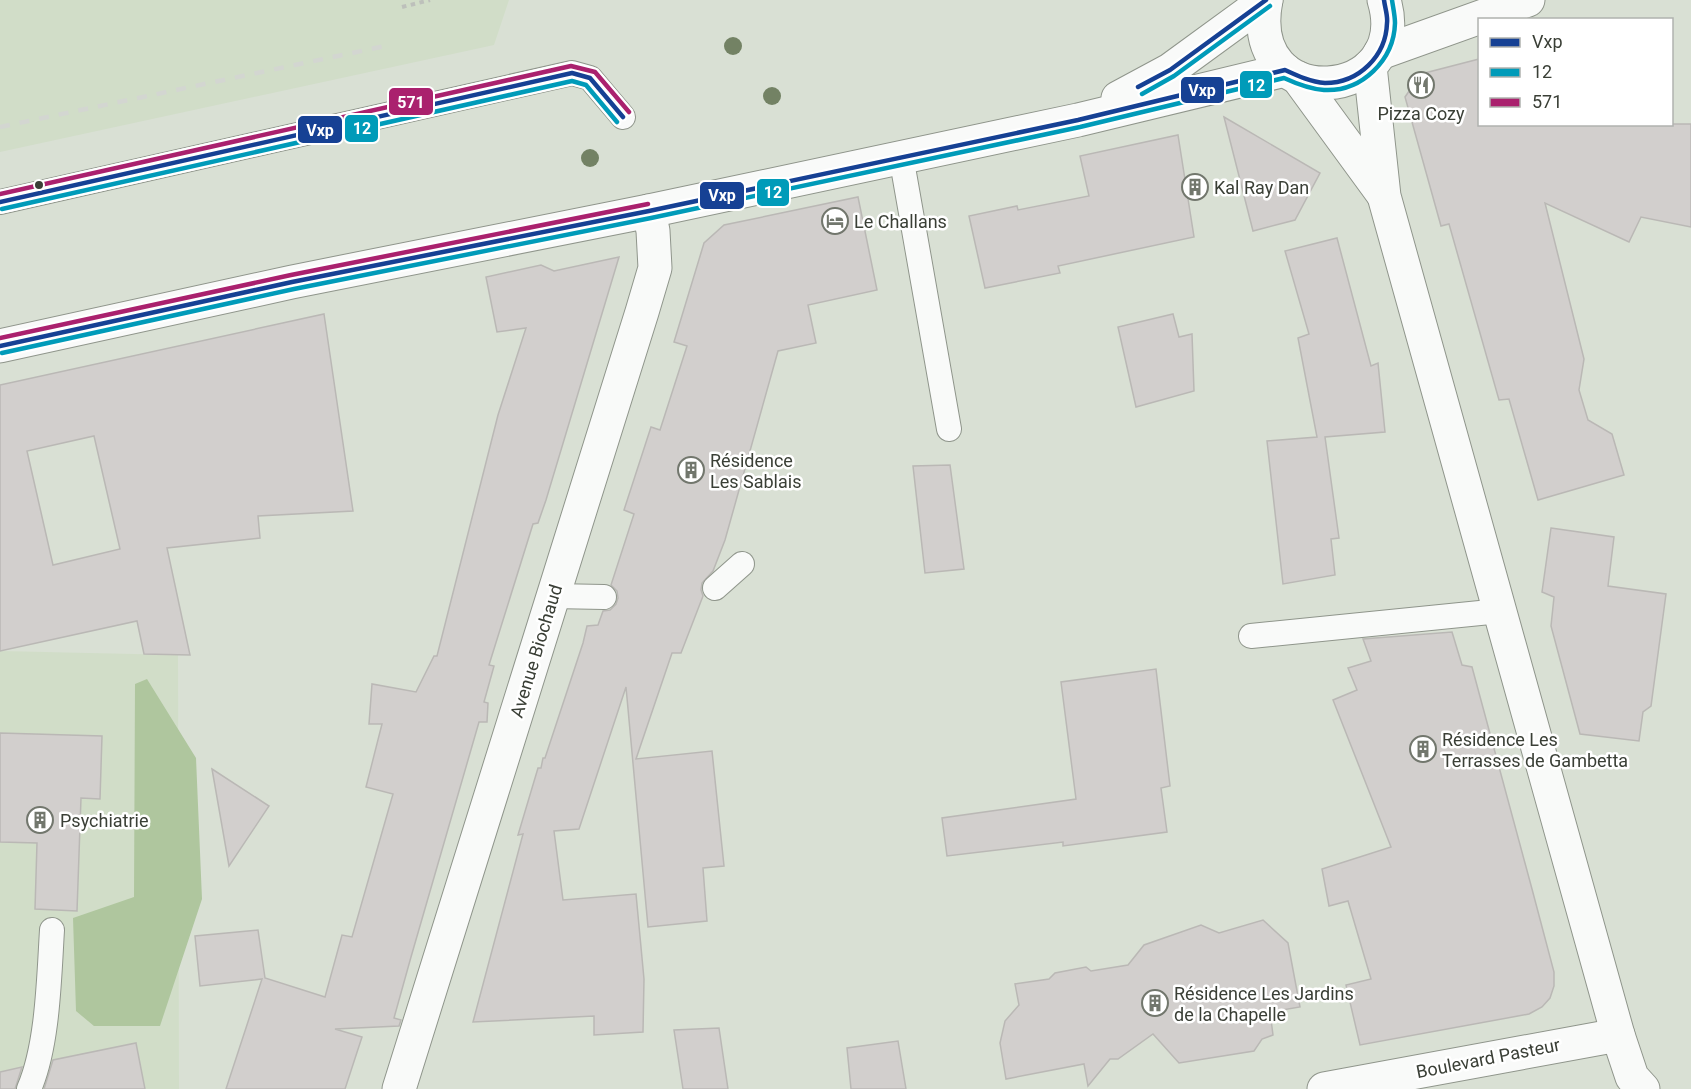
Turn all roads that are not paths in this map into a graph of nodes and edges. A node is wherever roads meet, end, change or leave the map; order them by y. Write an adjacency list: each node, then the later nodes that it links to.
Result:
1 (1266, 0): 7 (street); 9 (street)
2 (1384, 0): 6 (street)
3 (1528, 0): 4 (street)
4 (1482, 18)
5 (1478, 20): 6 (street)
6 (1375, 60): 7 (street); 11 (street)
7 (1292, 74): 9 (street); 11 (street)
8 (623, 117): 12 (lane)
9 (1078, 120): 10 (street)
10 (901, 156): 13 (street); 15 (lane)
11 (1384, 196): 20 (street)
12 (0, 202)
13 (649, 211): 14 (street); 18 (street, Avenue Biochaud)
14 (0, 346)
15 (949, 429)
16 (742, 564): 17 (lane)
17 (715, 588)
18 (553, 596): 19 (lane); 26 (street, Avenue Biochaud)
19 (604, 597)
20 (1500, 611): 21 (lane); 23 (street)
21 (1251, 636)
22 (52, 930): 25 (lane)
23 (1618, 1035): 24 (street); 27 (street, Boulevard Pasteur)
24 (1635, 1085)
25 (29, 1089)
26 (399, 1089)
27 (1324, 1089)

